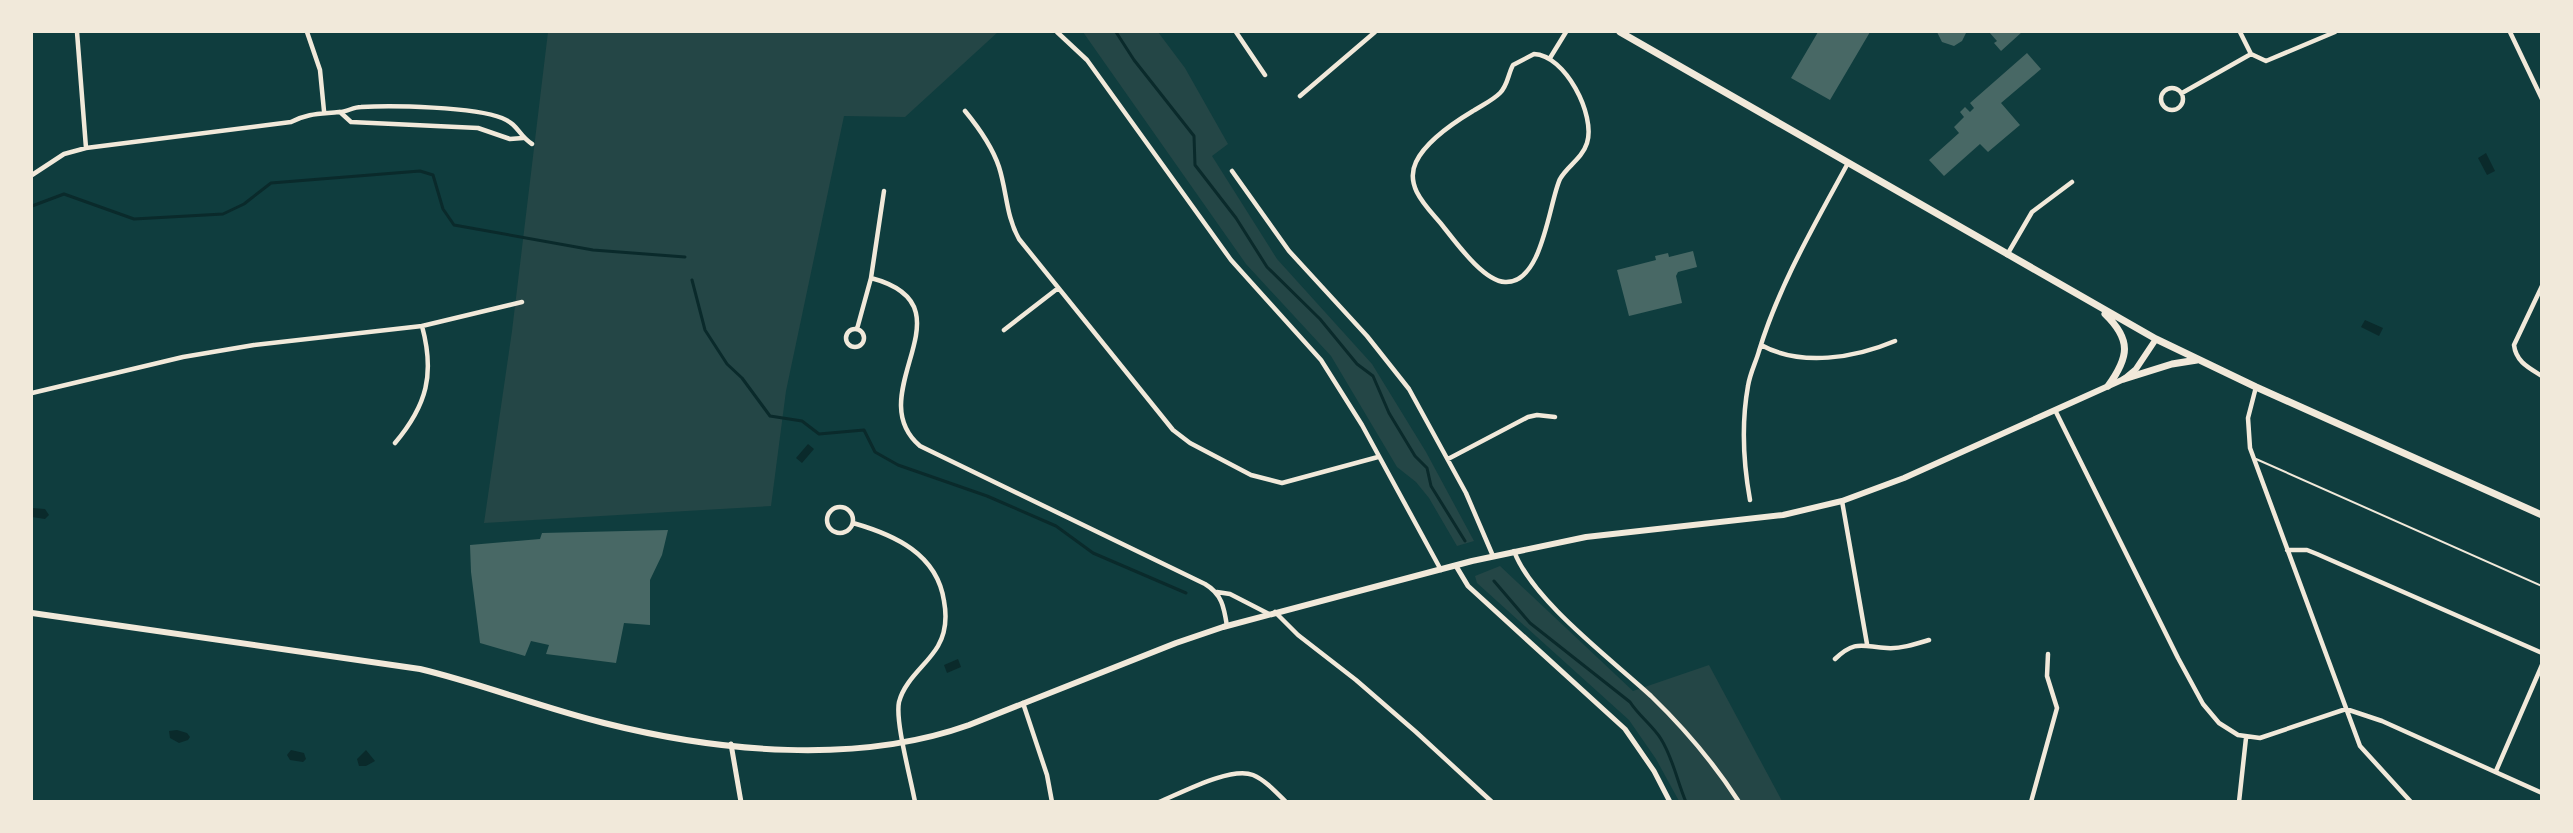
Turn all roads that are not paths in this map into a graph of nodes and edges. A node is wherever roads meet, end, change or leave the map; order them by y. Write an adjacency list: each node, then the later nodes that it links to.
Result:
1 (77, 32): 22 (street)
2 (308, 32): 17 (street)
3 (1057, 32): 49 (street)
4 (1239, 32): 13 (street)
5 (1375, 32): 15 (street)
6 (1566, 32): 12 (street)
7 (1620, 32): 23 (main road)
8 (2240, 32): 11 (street)
9 (2335, 32): 11 (street)
10 (2510, 32): 16 (street)
11 (2251, 54): 14 (street)
12 (1550, 58): 12 (street)
13 (1265, 75)
14 (2182, 93): 14 (street)
15 (1300, 96)
16 (2541, 99)
17 (324, 111): 19 (street); 22 (street)
18 (965, 111): 31 (street)
19 (340, 112): 20 (street); 20 (street)
20 (524, 138): 21 (street)
21 (532, 144)
22 (86, 148): 25 (street)
23 (1848, 163): 28 (main road); 39 (street)
24 (1232, 171): 51 (street)
25 (32, 175)
26 (2072, 182): 28 (street)
27 (884, 191): 29 (street)
28 (2007, 255): 33 (main road)
29 (871, 278): 35 (street); 62 (street)
30 (2541, 286): 41 (street)
31 (1057, 289): 36 (street); 49 (street)
32 (522, 302): 34 (street)
33 (2097, 306): 37 (main road); 43 (main road)
34 (422, 326): 45 (street); 48 (street)
35 (857, 329): 35 (street)
36 (1004, 330)
37 (2156, 339): 40 (main road); 42 (main road)
38 (1894, 342): 39 (street)
39 (1761, 345): 52 (street)
40 (2200, 360): 42 (main road); 44 (main road)
41 (2541, 376)
42 (2124, 378): 43 (main road)
43 (2108, 386): 46 (main road)
44 (2256, 387): 50 (street); 54 (main road)
45 (32, 393)
46 (2055, 410): 53 (main road); 74 (street)
47 (1555, 417): 51 (street)
48 (395, 443)
49 (1378, 457): 60 (street)
50 (2253, 458): 56 (street); 61 (lane)
51 (1448, 459): 58 (street)
52 (1750, 500)
53 (1842, 501): 57 (main road); 67 (street)
54 (2541, 515)
55 (853, 523): 55 (street); 75 (street)
56 (2287, 550): 68 (street); 73 (street)
57 (1514, 551): 58 (main road); 86 (street)
58 (1493, 556): 59 (main road)
59 (1456, 566): 60 (main road); 85 (street)
60 (1441, 570): 64 (main road)
61 (2541, 586)
62 (1217, 592): 64 (street); 65 (street)
63 (32, 613): 76 (main road)
64 (1272, 613): 65 (main road); 84 (street)
65 (1227, 626): 72 (main road)
66 (1929, 640): 67 (street)
67 (1867, 644): 70 (street)
68 (2541, 653)
69 (2048, 654): 87 (street)
70 (1835, 659)
71 (2541, 665): 77 (street)
72 (1023, 703): 75 (main road); 81 (street)
73 (2346, 709): 74 (street); 77 (street); 89 (street)
74 (2246, 738): 88 (street)
75 (904, 743): 76 (main road); 80 (street)
76 (731, 744): 79 (street)
77 (2496, 771): 78 (street)
78 (2541, 793)
79 (741, 801)
80 (915, 801)
81 (1052, 801)
82 (1159, 801): 83 (street)
83 (1286, 801)
84 (1492, 801)
85 (1670, 801)
86 (1739, 801)
87 (2031, 801)
88 (2239, 801)
89 (2411, 801)

